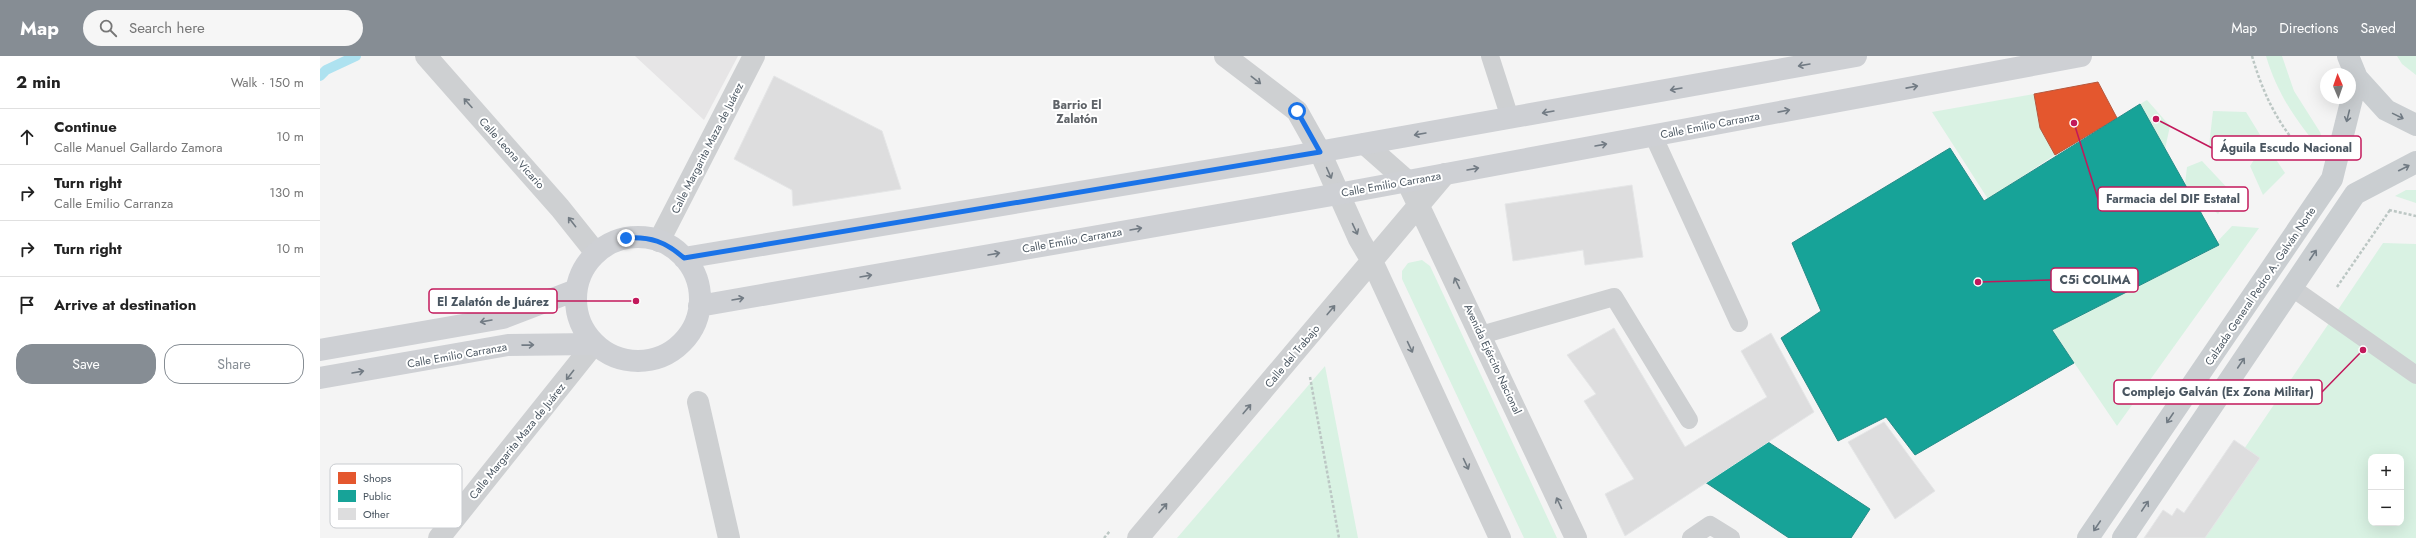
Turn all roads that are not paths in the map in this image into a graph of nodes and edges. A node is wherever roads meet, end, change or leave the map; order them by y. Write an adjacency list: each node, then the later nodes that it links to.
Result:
1 (426, 56): 20 (street, Calle Leona Vicario, one-way to 1)
2 (754, 56): 19 (street, Calle Margarita Maza de Juárez)
3 (1225, 56): 13 (street, one-way to 13)
4 (1490, 56): 9 (lane)
5 (1856, 56): 9 (main road, one-way to 9)
6 (2081, 56): 11 (main road, Calle Emilio Carranza, one-way to 6)
7 (2348, 56): 8 (main road)
8 (2357, 78): 10 (main road, one-way to 10); 43 (main road, Calzada General Pedro A. Galván Norte, one-way to 43)
9 (1510, 118): 12 (main road, one-way to 12)
10 (2416, 125)
11 (1653, 136): 15 (main road, Calle Emilio Carranza, one-way to 11); 26 (lane)
12 (1365, 144): 13 (main road); 16 (street)
13 (1320, 152): 17 (street, one-way to 17); 21 (main road)
14 (2416, 162): 23 (main road, one-way to 14)
15 (1446, 174): 16 (main road, Calle Emilio Carranza); 18 (street, Calle del Trabajo)
16 (1407, 181): 17 (main road, Calle Emilio Carranza); 18 (street, Avenida Ejército Nacional)
17 (1338, 194): 22 (street, one-way to 22); 25 (main road, Calle Emilio Carranza, one-way to 17)
18 (1420, 205): 22 (street, Calle del Trabajo); 27 (street, Avenida Ejército Nacional, one-way to 18)
19 (659, 241): 20 (main road); 21 (main road)
20 (596, 252): 24 (main road)
21 (684, 258): 25 (main road)
22 (1372, 261): 38 (street, Calle del Trabajo, one-way to 22); 39 (street, one-way to 39)
23 (2291, 288): 30 (lane); 44 (main road, one-way to 23)
24 (576, 290): 28 (main road); 29 (main road, one-way to 29)
25 (699, 306): 28 (main road)
26 (1739, 323)
27 (1481, 335): 33 (lane); 40 (street, Avenida Ejército Nacional, one-way to 27)
28 (594, 344): 31 (main road, Calle Emilio Carranza, one-way to 28); 34 (street, Calle Margarita Maza de Juárez, one-way to 34)
29 (320, 350)
30 (2416, 375)
31 (320, 378)
32 (698, 402): 37 (street)
33 (1689, 420)
34 (462, 509)
35 (447, 528): 36 (street, Calle Margarita Maza de Juárez, one-way to 36)
36 (439, 538)
37 (730, 538)
38 (1138, 538)
39 (1500, 538)
40 (1576, 538)
41 (1691, 538): 42 (lane)
42 (1731, 538)
43 (2088, 538)
44 (2123, 538)

